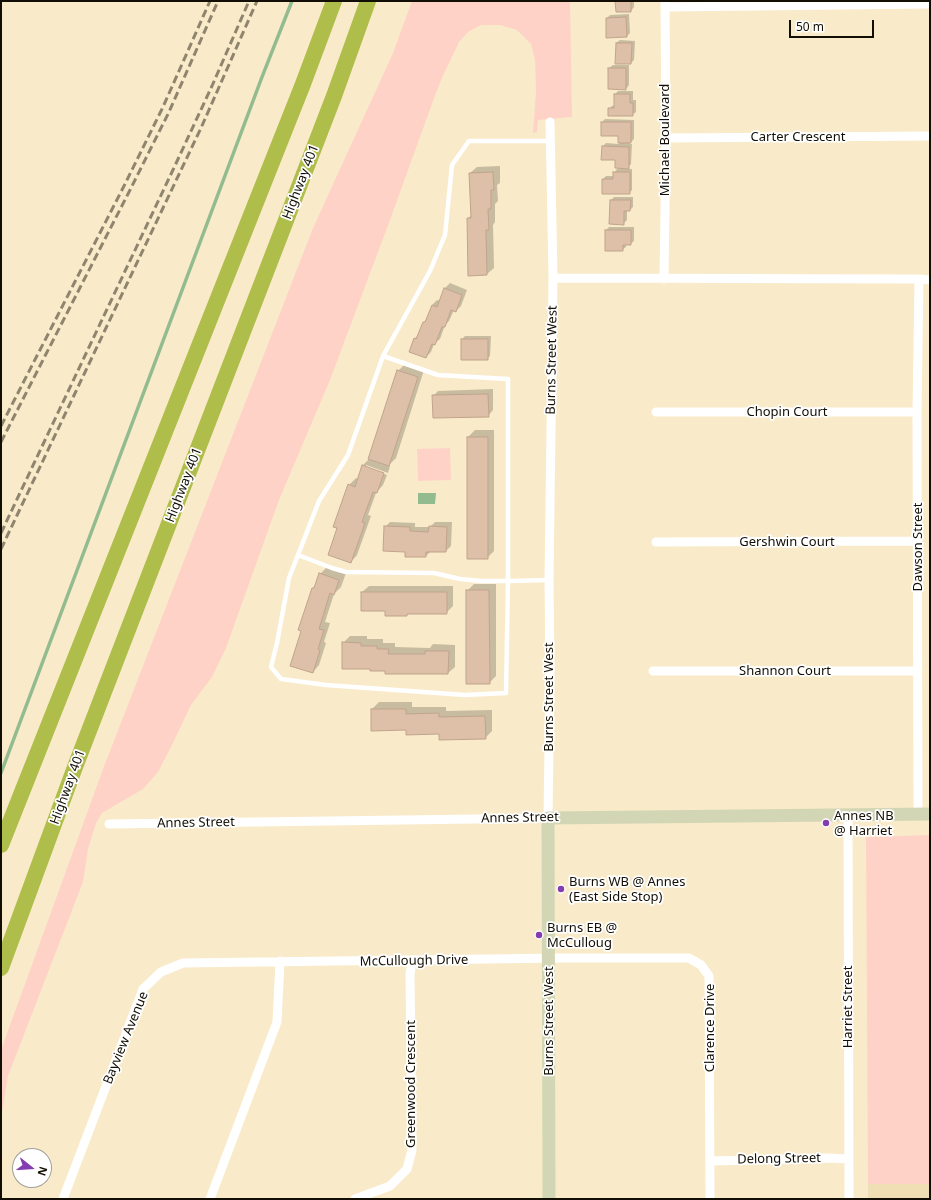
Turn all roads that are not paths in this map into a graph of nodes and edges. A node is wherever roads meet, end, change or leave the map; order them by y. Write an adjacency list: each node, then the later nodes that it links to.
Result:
1 (334, 1): 27 (highway)
2 (368, 1): 31 (highway, Highway 401)
3 (664, 4): 4 (street); 7 (street, Michael Boulevard)
4 (930, 4)
5 (550, 122): 8 (street, Burns Street West)
6 (930, 136): 7 (street, Carter Crescent)
7 (666, 138): 10 (street, Michael Boulevard)
8 (550, 141): 9 (street, Burns Street West); 13 (lane)
9 (552, 278): 10 (street); 19 (street, Burns Street West)
10 (664, 279): 11 (street)
11 (919, 279): 12 (street); 15 (street, Dawson Street)
12 (930, 280)
13 (383, 356): 18 (lane); 20 (lane)
14 (656, 412): 15 (street, Chopin Court)
15 (917, 412): 16 (street, Dawson Street)
16 (918, 541): 17 (street, Gershwin Court); 22 (street, Dawson Street)
17 (656, 542)
18 (298, 555): 20 (lane); 20 (lane)
19 (549, 580): 20 (lane); 25 (street, Burns Street West)
20 (508, 581)
21 (653, 671): 22 (street, Shannon Court)
22 (918, 671): 23 (street, Dawson Street)
23 (924, 814): 24 (street, Annes Street)
24 (848, 815): 25 (street, Annes Street); 32 (street, Harriet Street)
25 (548, 818): 26 (street, Annes Street); 28 (street, Burns Street West)
26 (109, 824)
27 (1, 845)
28 (549, 959): 29 (street, McCullough Drive); 33 (street, Clarence Drive); 37 (street, Burns Street West)
29 (412, 961): 30 (street, McCullough Drive); 36 (street, Greenwood Crescent)
30 (280, 962): 34 (street, Bayview Avenue); 35 (street)
31 (1, 968)
32 (849, 1159): 33 (street, Delong Street); 39 (street, Harriet Street)
33 (710, 1161): 38 (street, Clarence Drive)
34 (63, 1199)
35 (210, 1199)
36 (355, 1199)
37 (549, 1199)
38 (710, 1199)
39 (849, 1199)

